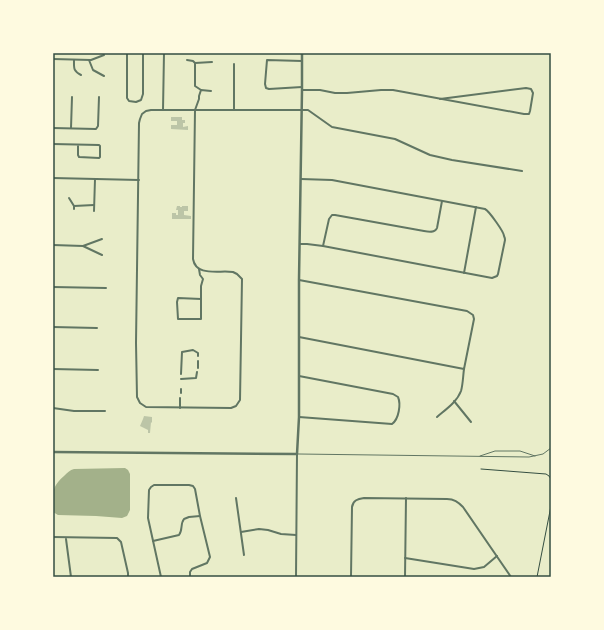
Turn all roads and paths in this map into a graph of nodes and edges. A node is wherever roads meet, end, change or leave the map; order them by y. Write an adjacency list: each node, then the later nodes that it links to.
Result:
1 (127, 53): 2 (street)
2 (143, 53)
3 (164, 53): 23 (street)
4 (302, 53): 10 (street)
5 (104, 55): 8 (street)
6 (53, 59): 7 (street)
7 (74, 60): 8 (street); 14 (street)
8 (89, 60): 15 (street)
9 (187, 60): 12 (street)
10 (302, 61): 16 (street); 16 (street)
11 (212, 62): 12 (street)
12 (195, 63): 17 (street)
13 (234, 64): 25 (street)
14 (82, 75)
15 (104, 76)
16 (302, 88): 21 (street); 22 (street)
17 (201, 90): 18 (street); 24 (street)
18 (211, 91)
19 (72, 97): 27 (street)
20 (99, 97): 27 (street)
21 (440, 99): 21 (street)
22 (301, 109): 25 (street); 30 (street); 33 (street)
23 (163, 110): 24 (street); 34 (street)
24 (195, 110): 25 (street); 48 (street)
25 (234, 110)
26 (53, 128): 27 (street)
27 (71, 128)
28 (53, 144): 29 (street)
29 (78, 145): 29 (street)
30 (522, 170)
31 (53, 178): 32 (street)
32 (95, 179): 34 (street); 37 (street)
33 (301, 179): 36 (street); 43 (street)
34 (139, 180): 72 (street)
35 (69, 198): 38 (street)
36 (442, 201): 39 (street); 46 (street)
37 (94, 205): 38 (street); 41 (street)
38 (74, 206): 40 (street)
39 (476, 207): 49 (street); 49 (street)
40 (74, 209)
41 (94, 211)
42 (102, 239): 45 (street)
43 (300, 244): 46 (street); 50 (street)
44 (53, 245): 45 (street)
45 (83, 246): 47 (street)
46 (323, 246): 49 (street)
47 (102, 255)
48 (199, 269): 53 (street); 72 (street)
49 (464, 273)
50 (299, 280): 56 (street); 61 (street)
51 (53, 287): 52 (street)
52 (106, 288)
53 (201, 299): 53 (street)
54 (53, 327): 55 (street)
55 (97, 328)
56 (298, 337): 61 (street); 65 (street)
57 (198, 356): 64 (street)
58 (198, 360): 60 (street)
59 (53, 368): 62 (street)
60 (198, 368)
61 (464, 369): 70 (street)
62 (98, 370)
63 (197, 372): 66 (street)
64 (181, 374)
65 (299, 376): 74 (street); 74 (street)
66 (181, 384)
67 (181, 389): 68 (street)
68 (181, 393)
69 (180, 398): 72 (street)
70 (454, 401): 75 (street); 76 (street)
71 (53, 408): 73 (street)
72 (180, 408)
73 (105, 411)
74 (299, 417): 79 (street)
75 (437, 417)
76 (471, 422)
77 (551, 448): 81 (lane)
78 (53, 452): 79 (street)
79 (297, 454): 80 (lane); 89 (street)
80 (478, 456): 81 (lane); 81 (lane)
81 (536, 456)
82 (481, 469): 83 (path)
83 (551, 479)
84 (236, 498): 88 (street)
85 (406, 498): 94 (street); 95 (street); 101 (street)
86 (551, 506): 104 (path)
87 (200, 516): 92 (street); 92 (street); 99 (street)
88 (241, 532): 89 (street); 93 (street)
89 (296, 535): 100 (street)
90 (53, 537): 91 (street)
91 (66, 538): 96 (street); 97 (street)
92 (153, 541): 98 (street)
93 (244, 555)
94 (497, 556): 95 (street); 103 (street)
95 (405, 558): 102 (street)
96 (71, 577)
97 (128, 577)
98 (161, 577)
99 (190, 577)
100 (296, 577)
101 (351, 577)
102 (405, 577)
103 (511, 577)
104 (537, 577)

